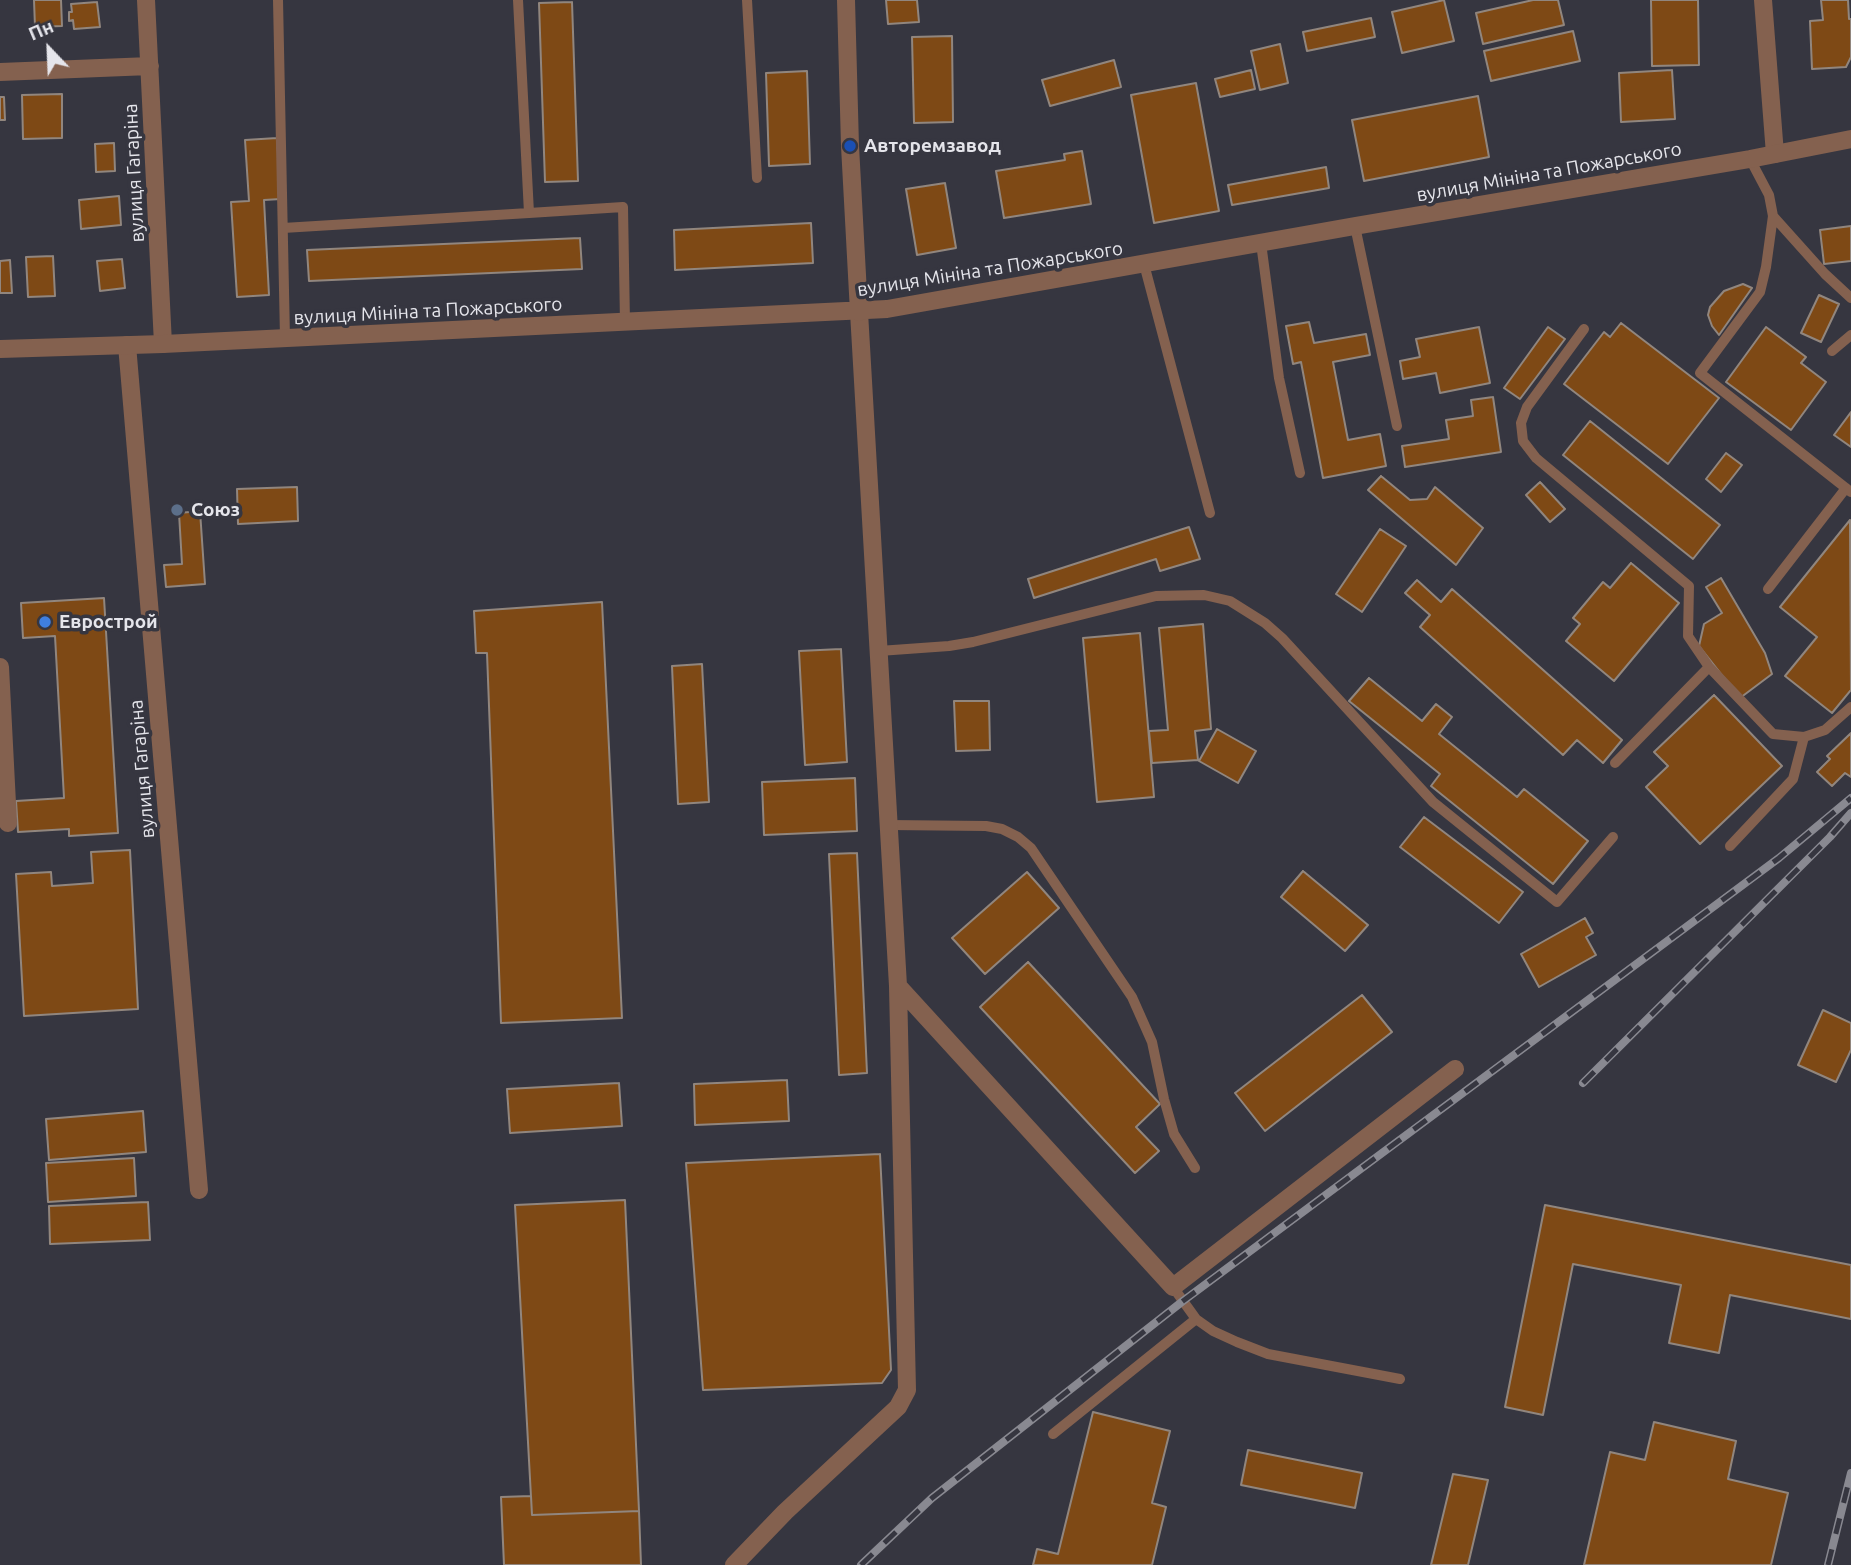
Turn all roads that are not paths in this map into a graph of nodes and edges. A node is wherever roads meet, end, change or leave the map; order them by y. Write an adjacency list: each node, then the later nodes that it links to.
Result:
1 (146, 0): 7 (street, вулиця Гагаріна)
2 (278, 0): 16 (lane)
3 (519, 0): 13 (lane)
4 (747, 0): 12 (lane)
5 (846, 0): 20 (street)
6 (1763, 0): 10 (street)
7 (150, 66): 8 (street); 25 (street, вулиця Гагаріна)
8 (0, 72)
9 (1851, 139): 10 (street, вулиця Мініна та Пожарського)
10 (1775, 154): 11 (street, вулиця Мініна та Пожарського)
11 (1750, 159): 14 (lane); 15 (street, вулиця Мініна та Пожарського)
12 (757, 178)
13 (529, 213): 16 (lane); 21 (lane)
14 (1773, 216): 19 (lane); 31 (lane)
15 (1355, 226): 17 (street, вулиця Мініна та Пожарського); 29 (lane)
16 (283, 228): 24 (lane)
17 (1261, 243): 18 (street, вулиця Мініна та Пожарського); 30 (lane)
18 (1144, 264): 20 (street, вулиця Мініна та Пожарського); 32 (lane)
19 (1851, 298)
20 (859, 312): 21 (street, вулиця Мініна та Пожарського); 34 (street)
21 (625, 323): 24 (street, вулиця Мініна та Пожарського)
22 (1584, 329): 36 (lane)
23 (1851, 335): 28 (lane)
24 (285, 338): 25 (street, вулиця Мініна та Пожарського)
25 (163, 344): 26 (street, вулиця Мініна та Пожарського)
26 (128, 345): 27 (street, вулиця Мініна та Пожарського); 47 (street, вулиця Гагаріна)
27 (0, 349)
28 (1832, 352)
29 (1397, 426)
30 (1300, 474)
31 (1849, 490): 33 (lane)
32 (1210, 513)
33 (1768, 589)
34 (879, 651): 41 (street); 42 (lane)
35 (0, 667): 40 (street)
36 (1709, 667): 38 (lane); 39 (lane)
37 (1851, 707): 38 (lane)
38 (1804, 737): 43 (lane)
39 (1615, 762)
40 (8, 823)
41 (888, 825): 44 (street); 46 (lane)
42 (1613, 837)
43 (1730, 846)
44 (898, 986): 48 (street); 52 (street)
45 (1455, 1069): 48 (street)
46 (1195, 1168)
47 (199, 1190)
48 (1173, 1287): 49 (lane)
49 (1196, 1319): 50 (lane); 51 (lane)
50 (1400, 1379)
51 (1054, 1434)
52 (734, 1565)

